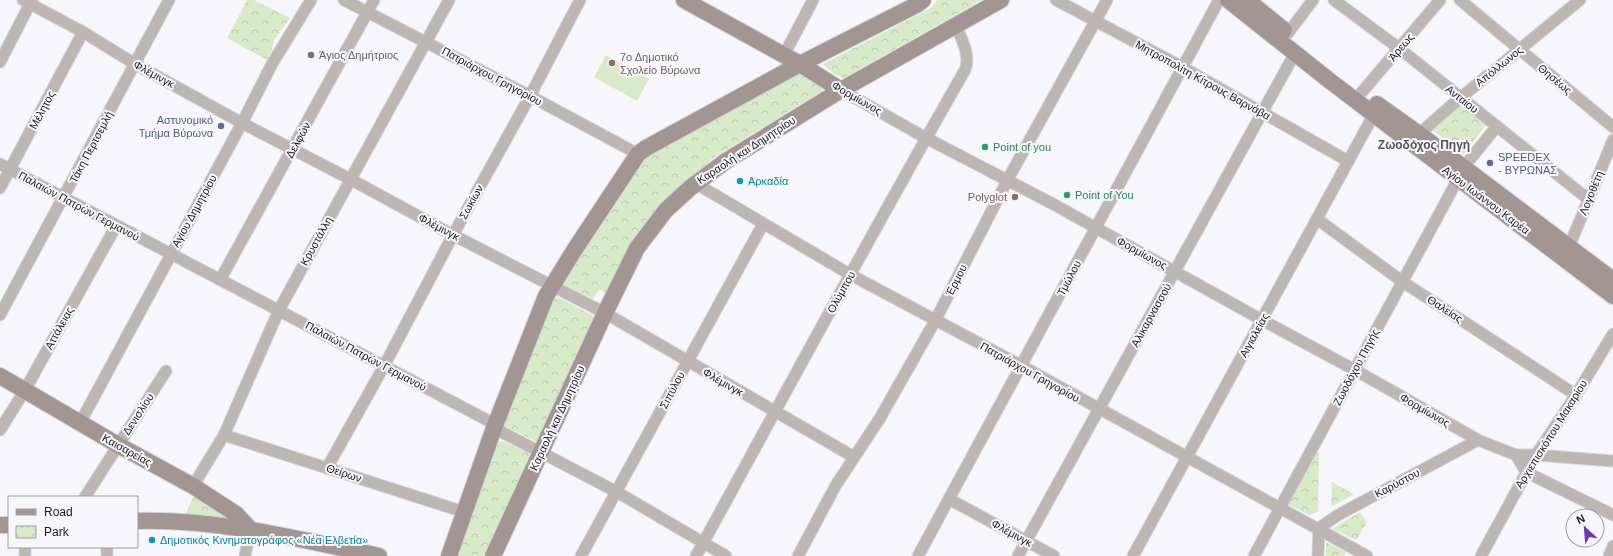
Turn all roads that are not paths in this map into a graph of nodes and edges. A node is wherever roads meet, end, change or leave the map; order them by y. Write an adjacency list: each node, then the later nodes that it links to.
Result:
1 (169, 0): 33 (street, Τάκη Περτσεμλή)
2 (311, 0): 42 (street, Αγίου Δημητρίου)
3 (344, 0): 22 (street, Πατριάρχου Γρηγορίου)
4 (374, 0): 22 (street, Δελφών)
5 (449, 0): 27 (street, Κρυστάλλη)
6 (580, 0): 38 (street, Σωκίων)
7 (684, 0): 31 (street, Φορμίωνος)
8 (813, 0): 31 (street)
9 (923, 0): 34 (street)
10 (1001, 0): 24 (street, Καραολή και Δημητρίου)
11 (1056, 0): 23 (street, Μητροπολίτη Κίτρους Βαρνάβα)
12 (1107, 0): 23 (street, Έρμου)
13 (1219, 0): 35 (street, Τμώλου)
14 (1228, 0): 30 (street, Αγίου Ιωάννου Καρέα)
15 (1247, 0): 26 (street, Αγίου Ιωάννου Καρέα)
16 (1313, 0): 26 (street)
17 (1334, 0): 28 (street, Ανταίου)
18 (1440, 0): 28 (street, Άρεως)
19 (1460, 0): 29 (street, Θησέως)
20 (1580, 0): 29 (street, Απόλλωνος)
21 (28, 1): 25 (street, Φλέμινγκ); 32 (street)
22 (368, 12): 27 (street, Πατριάρχου Γρηγορίου); 48 (street, Δελφών)
23 (1096, 21): 35 (street, Μητροπολίτη Κίτρους Βαρνάβα); 54 (street, Έρμου)
24 (956, 25): 36 (street, Καραολή και Δημητρίου); 46 (street, Ολύμπου)
25 (83, 32): 33 (street, Φλέμινγκ); 51 (street, Μέλητος)
26 (1288, 33): 37 (street, Αγίου Ιωάννου Καρέα)
27 (427, 42): 38 (street, Πατριάρχου Γρηγορίου); 53 (street, Κρυστάλλη)
28 (1400, 49): 37 (street, Άρεως); 39 (street, Ανταίου)
29 (1520, 50): 39 (street, Απόλλωνος); 44 (street, Θησέως)
30 (1295, 53): 40 (street, Αλικαρνασσού); 41 (street, Αγίου Ιωάννου Καρέα)
31 (784, 56): 34 (street, Φορμίωνος)
32 (0, 62)
33 (135, 64): 42 (street, Φλέμινγκ); 57 (street, Τάκη Περτσεμλή)
34 (800, 64): 36 (street, Φορμίωνος); 49 (street)
35 (1182, 67): 40 (street, Μητροπολίτη Κίτρους Βαρνάβα); 62 (street, Τμώλου)
36 (841, 90): 46 (street, Φορμίωνος); 55 (street, Καραολή και Δημητρίου)
37 (1362, 92): 45 (street, Αγίου Ιωάννου Καρέα)
38 (530, 96): 49 (street, Πατριάρχου Γρηγορίου); 63 (street, Σωκίων)
39 (1460, 98): 43 (street, Ανταίου); 45 (street, Απόλλωνος)
40 (1261, 112): 50 (street, Μητροπολίτη Κίτρους Βαρνάβα); 66 (street, Αλικαρνασσού)
41 (1374, 114): 50 (street, Αιγιαλείας); 52 (street, Αγίου Ιωάννου Καρέα)
42 (242, 123): 48 (street, Φλέμινγκ); 65 (street, Αγίου Δημητρίου)
43 (1497, 126): 52 (street, Ζωοδόχου Πηγής); 58 (street, Ανταίου)
44 (1613, 127)
45 (1419, 134): 52 (street, Αγίου Ιωάννου Καρέα)
46 (926, 138): 54 (street, Φορμίωνος); 67 (street, Ολύμπου)
47 (1613, 140): 58 (street, Λογοθέτη)
48 (292, 149): 53 (street, Φλέμινγκ); 68 (street, Δελφών)
49 (638, 154): 71 (street)
50 (1348, 161): 59 (street, Αιγιαλείας)
51 (5, 167): 56 (street, Μέλητος); 57 (street, Παλαιών Πατρών Γερμανού)
52 (1461, 174): 64 (street, Αγίου Ιωάννου Καρέα); 70 (street, Ζωοδόχου Πηγής); 72 (street, Αγίου Ιωάννου Καρέα)
53 (350, 179): 63 (street, Φλέμινγκ); 73 (street, Κρυστάλλη)
54 (1008, 179): 62 (street, Φορμίωνος); 76 (street, Έρμου)
55 (695, 183): 60 (street, Πατριάρχου Γρηγορίου); 74 (street, Καραολή και Δημητρίου)
56 (0, 188)
57 (64, 198): 61 (street, Παλαιών Πατρών Γερμανού); 75 (street, Τάκη Περτσεμλή)
58 (1588, 200): 64 (street, Λογοθέτη)
59 (1317, 219): 70 (street, Θαλείας); 77 (street, Αιγιαλείας)
60 (763, 224): 67 (street, Πατριάρχου Γρηγορίου); 79 (street, Σιπύλου)
61 (116, 226): 65 (street, Παλαιών Πατρών Γερμανού); 85 (street, Αττάλειας)
62 (1096, 227): 66 (street, Φορμίωνος); 81 (street, Τμώλου)
63 (453, 235): 71 (street, Φλέμινγκ); 80 (street, Σωκίων)
64 (1569, 247): 69 (street, Αγίου Ιωάννου Καρέα)
65 (171, 254): 68 (street, Παλαιών Πατρών Γερμανού); 89 (street, Αγίου Δημητρίου)
66 (1175, 271): 77 (street, Φορμίωνος); 87 (street, Αλικαρνασσού)
67 (851, 275): 76 (street, Πατριάρχου Γρηγορίου); 88 (street, Ολύμπου)
68 (220, 280): 73 (street, Παλαιών Πατρών Γερμανού)
69 (1613, 280)
70 (1403, 282): 82 (street, Ζωοδόχου Πηγής); 86 (street, Θαλείας)
71 (552, 285): 74 (street, Φλέμινγκ); 90 (street)
72 (1613, 296)
73 (279, 310): 80 (street, Παλαιών Πατρών Γερμανού); 92 (street, Κρυστάλλη)
74 (605, 313): 79 (street, Φλέμινγκ); 95 (street, Καραολή και Δημητρίου)
75 (0, 315)
76 (935, 320): 81 (street, Πατριάρχου Γρηγορίου); 98 (street, Έρμου)
77 (1262, 320): 82 (street, Φορμίωνος); 99 (street, Αιγιαλείας)
78 (1613, 334): 86 (street, Αρχιεπισκόπου Μακαρίου)
79 (688, 362): 88 (street, Φλέμινγκ); 104 (street, Σιπύλου)
80 (384, 366): 90 (street, Παλαιών Πατρών Γερμανού); 101 (street, Σωκίων)
81 (1022, 366): 87 (street, Πατριάρχου Γρηγορίου); 106 (street, Τμώλου)
82 (1355, 370): 93 (street, Φορμίωνος); 107 (street, Ζωοδόχου Πηγής)
83 (166, 371): 94 (street, Δενισλίου)
84 (0, 376): 85 (street, Καισαρείας)
85 (24, 390): 89 (street, Καισαρείας); 91 (street, Αττάλειας)
86 (1576, 395): 97 (street, Αρχιεπισκόπου Μακαρίου)
87 (1099, 409): 99 (street, Πατριάρχου Γρηγορίου); 113 (street, Αλικαρνασσού)
88 (775, 412): 98 (street, Φλέμινγκ); 114 (street, Ολύμπου)
89 (80, 423): 94 (street, Καισαρείας)
90 (494, 428): 95 (street, Παλαιών Πατρών Γερμανού); 108 (street)
91 (0, 430)
92 (224, 435): 101 (street, Θείρων); 103 (street, Κρυστάλλη)
93 (1478, 440): 96 (street, Φορμίωνος); 111 (street, Καρύστου)
94 (118, 445): 103 (street, Καισαρείας); 105 (street, Δενισλίου)
95 (541, 453): 104 (street, Παλαιών Πατρών Γερμανού); 119 (street, Καραολή και Δημητρίου)
96 (1516, 455): 97 (street, Φορμίωνος); 102 (street)
97 (1536, 455): 100 (street, Φορμίωνος); 102 (street, Αρχιεπισκόπου Μακαρίου)
98 (854, 457): 123 (street, Έρμου)
99 (1187, 457): 107 (street, Πατριάρχου Γρηγορίου); 127 (street, Αιγιαλείας)
100 (1613, 461)
101 (327, 468): 108 (street, Θείρων)
102 (1526, 472): 109 (street); 131 (street, Αρχιεπισκόπου Μακαρίου)
103 (193, 486): 112 (street, Καισαρείας)
104 (617, 492): 114 (street, Παλαιών Πατρών Γερμανού); 120 (street, Σιπύλου)
105 (86, 496)
106 (949, 498): 113 (street, Φλέμινγκ); 124 (street, Τμώλου)
107 (1280, 509): 111 (street, Πατριάρχου Γρηγορίου); 128 (street, Ζωοδόχου Πηγής)
108 (464, 512): 118 (street)
109 (1613, 515)
110 (138, 521): 112 (street)
111 (1319, 528): 129 (street); 130 (street, Πατριάρχου Γρηγορίου)
112 (250, 529): 116 (street); 117 (street)
113 (1026, 541): 125 (street, Αλικαρνασσού); 126 (street, Φλέμινγκ)
114 (703, 543): 121 (street, Ολύμπου); 122 (street, Παλαιών Πατρών Γερμανού)
115 (1613, 546): 132 (street)
116 (245, 556)
117 (379, 556)
118 (449, 556)
119 (493, 556)
120 (581, 556)
121 (696, 556)
122 (726, 556)
123 (798, 556)
124 (918, 556)
125 (1018, 556)
126 (1054, 556)
127 (1134, 556)
128 (1254, 556)
129 (1318, 556)
130 (1367, 556)
131 (1481, 556)
132 (1610, 556)

